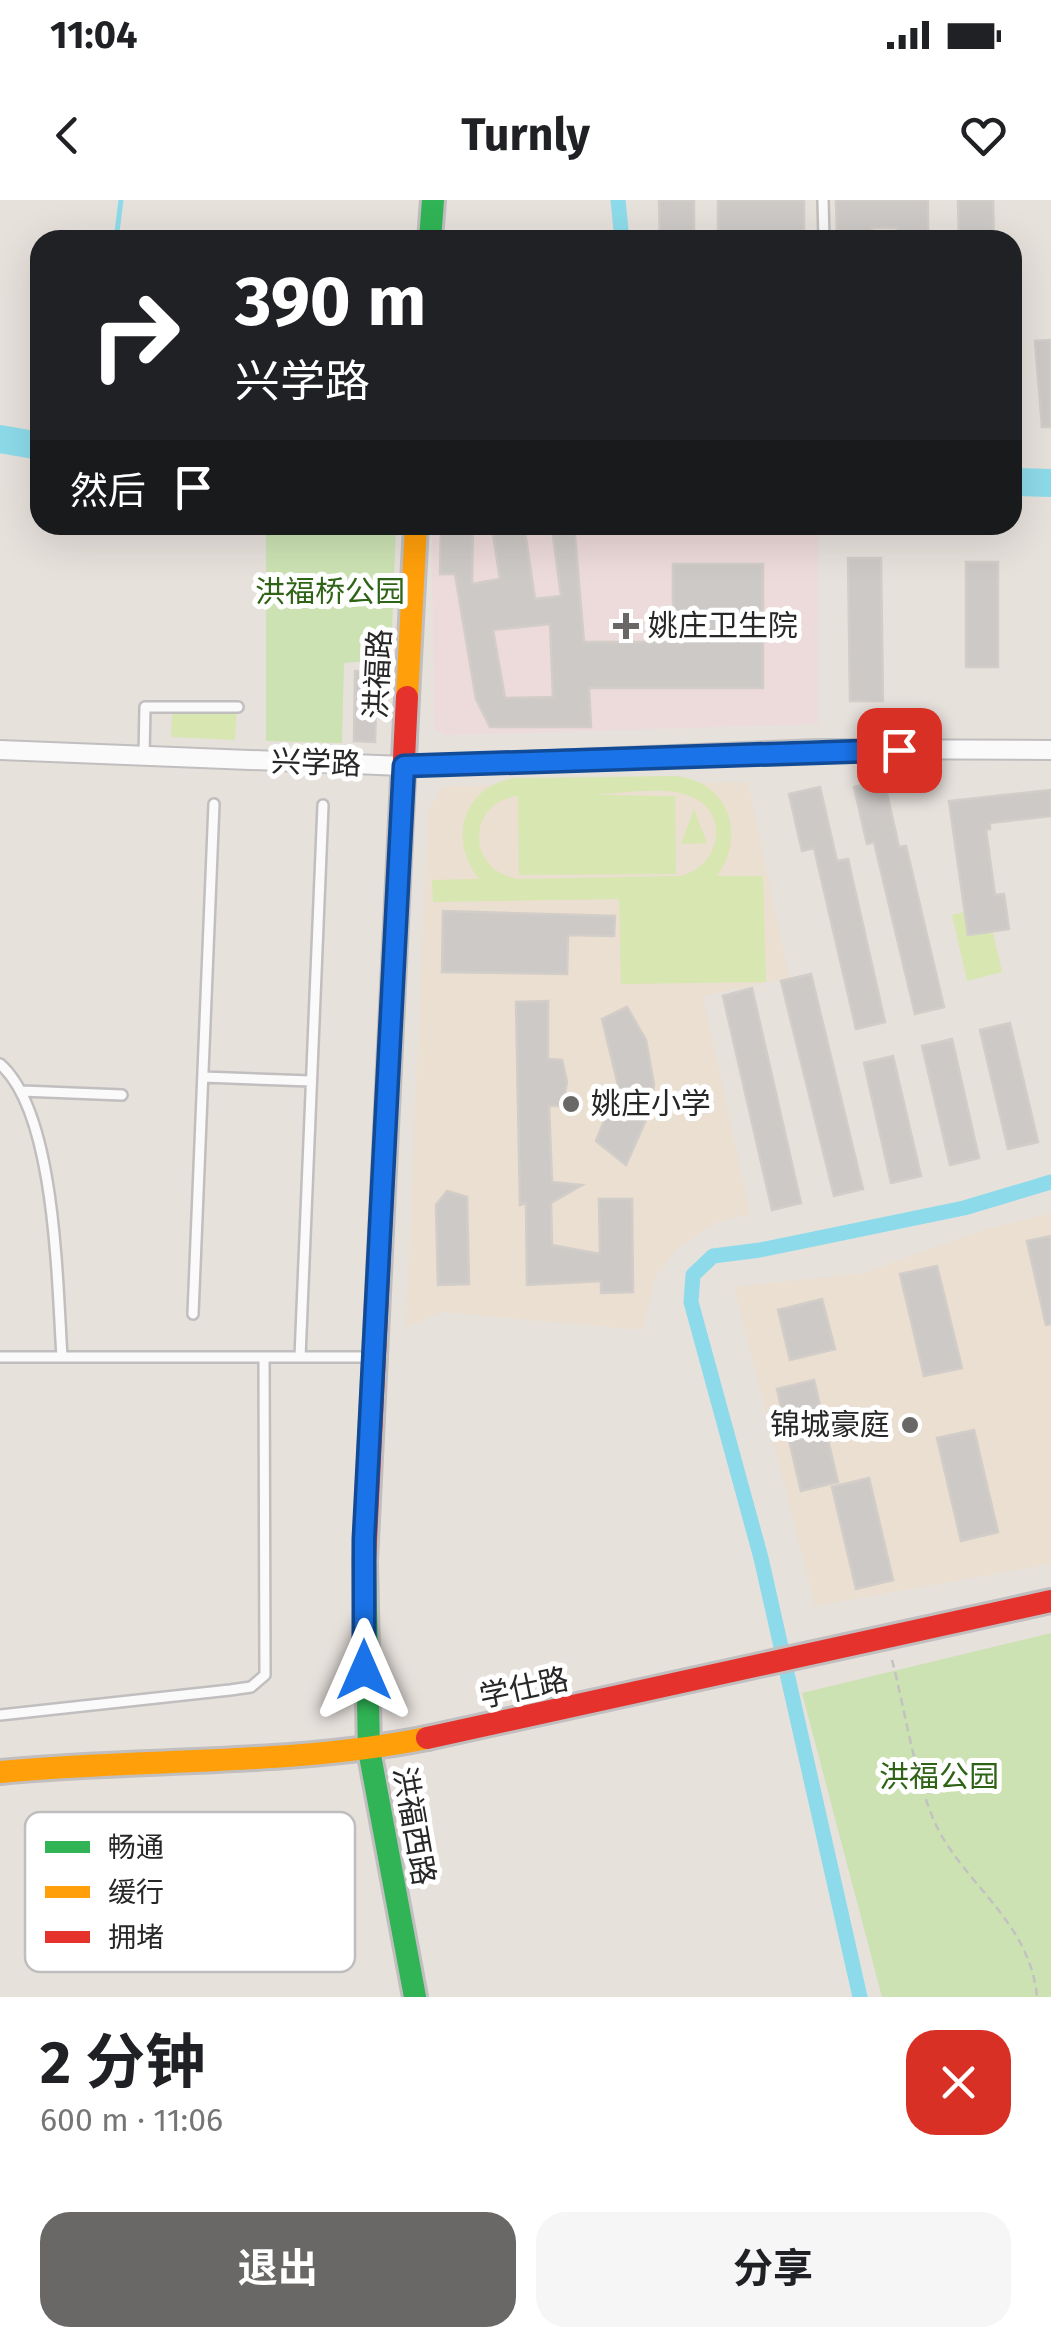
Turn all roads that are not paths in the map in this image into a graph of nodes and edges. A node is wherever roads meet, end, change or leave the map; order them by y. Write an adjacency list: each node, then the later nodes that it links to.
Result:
1 (432, 200): 3 (street)
2 (823, 200): 4 (lane)
3 (430, 230)
4 (824, 230)
5 (416, 535): 10 (street, 洪福路)
6 (238, 707): 9 (lane)
7 (0, 750): 9 (street, 兴学路)
8 (1051, 750): 10 (street, 兴学路)
9 (144, 756): 10 (street, 兴学路)
10 (404, 766): 19 (street, 洪福西路)
11 (214, 804): 14 (lane)
12 (323, 804): 15 (lane)
13 (0, 1064): 16 (lane)
14 (202, 1076): 15 (lane); 18 (lane)
15 (311, 1081): 22 (lane)
16 (22, 1091): 17 (lane); 20 (lane)
17 (122, 1094)
18 (193, 1314)
19 (373, 1356): 22 (lane); 26 (street, 洪福西路)
20 (62, 1357): 21 (lane); 23 (lane)
21 (264, 1357): 22 (lane); 25 (lane)
22 (300, 1357)
23 (0, 1358)
24 (1051, 1601): 26 (street, 学仕路)
25 (0, 1716)
26 (369, 1750): 27 (street, 学仕路); 28 (street, 洪福西路)
27 (0, 1772)
28 (415, 1997)

